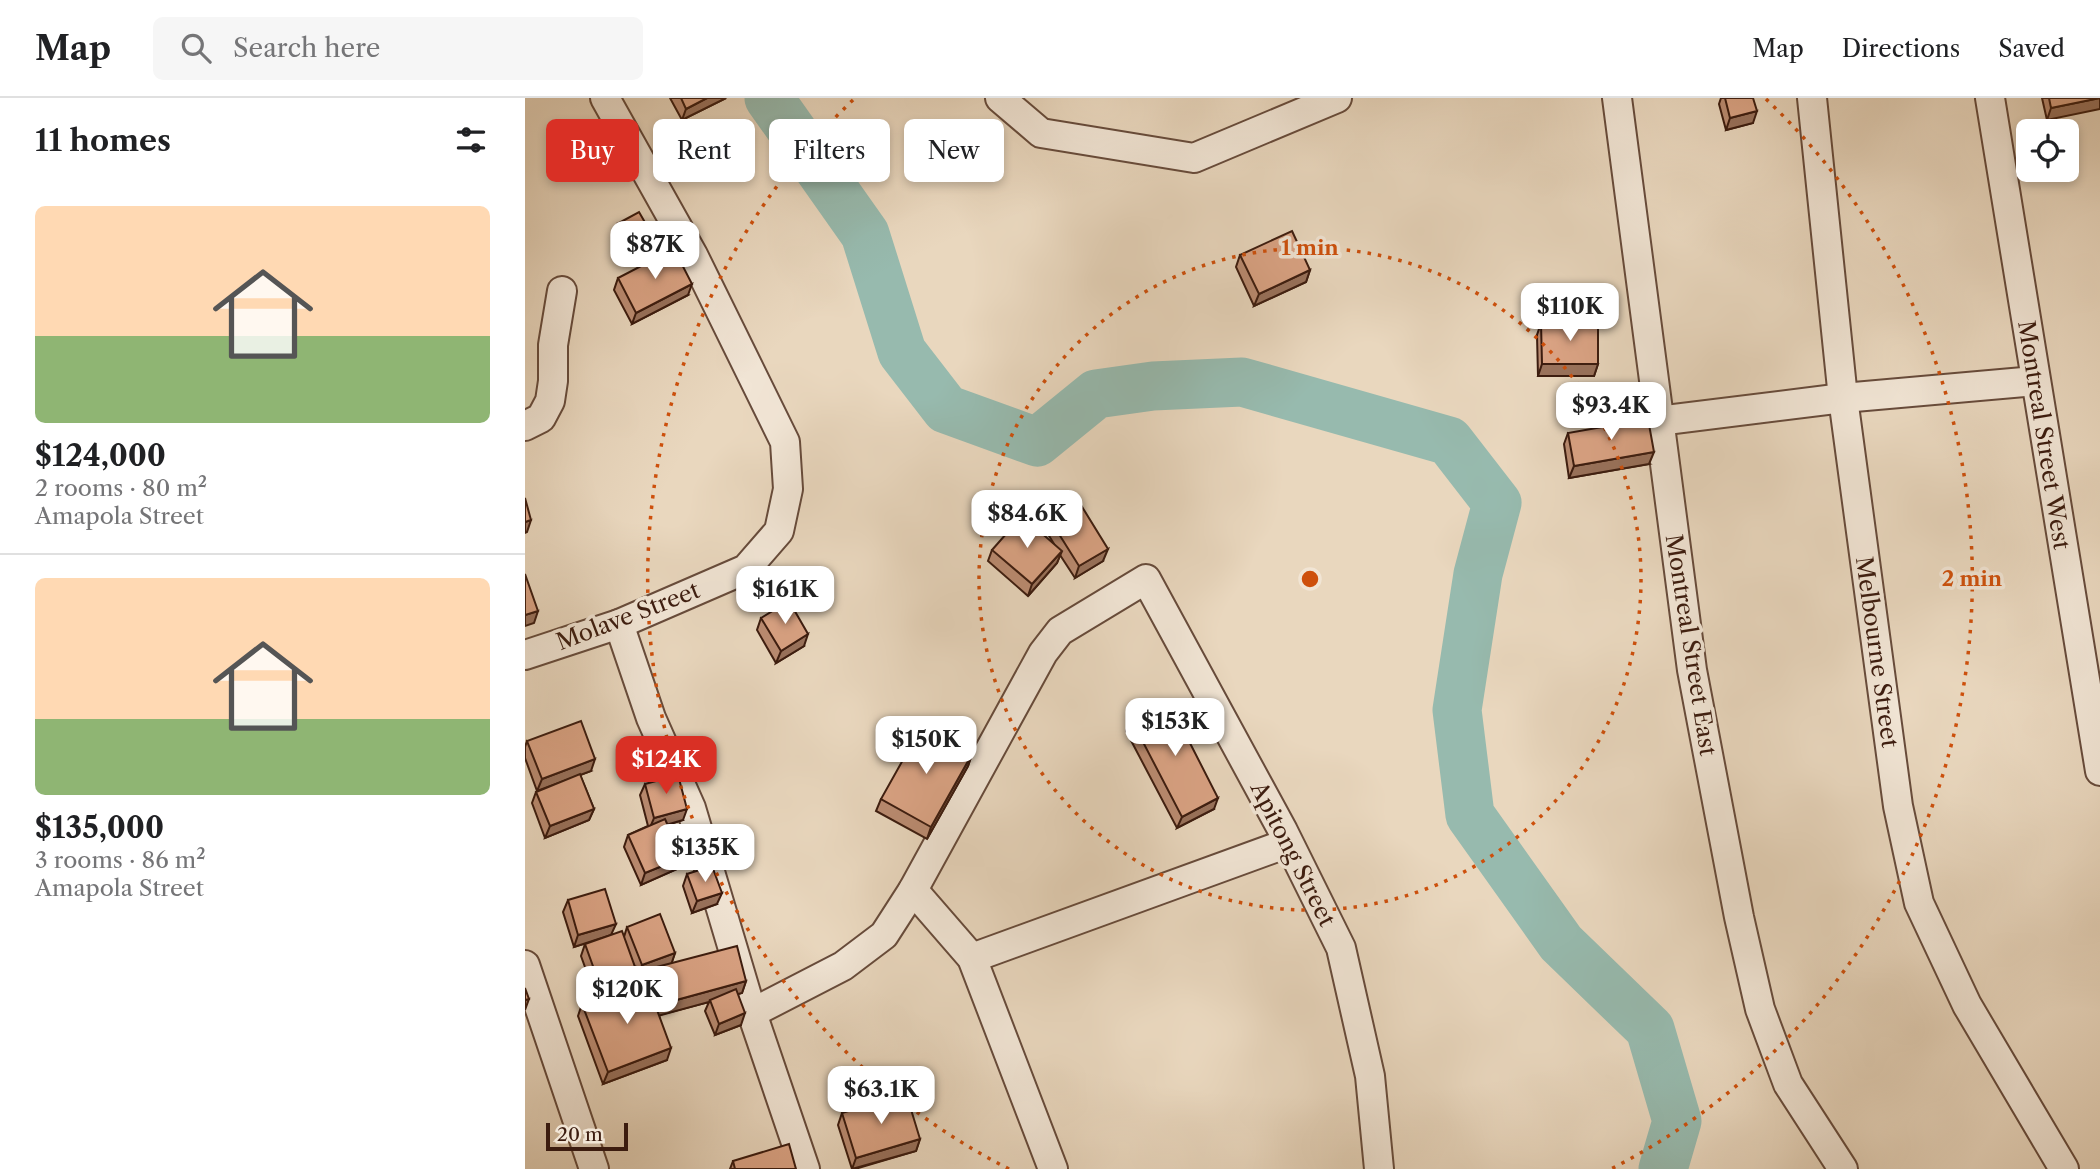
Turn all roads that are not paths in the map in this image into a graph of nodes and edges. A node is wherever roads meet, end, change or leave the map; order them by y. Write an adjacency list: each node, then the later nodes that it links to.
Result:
1 (605, 98): 12 (street, Molave Street)
2 (1000, 98): 3 (street)
3 (1337, 98)
4 (1616, 98): 10 (street, Montreal Street East)
5 (1812, 98): 9 (street, Melbourne Street)
6 (1990, 98): 8 (street, Montreal Street West)
7 (562, 291): 11 (street)
8 (2035, 381): 9 (street); 14 (street, Montreal Street West)
9 (1843, 398): 10 (street); 25 (street, Melbourne Street)
10 (1658, 421): 24 (street, Montreal Street East)
11 (525, 426)
12 (619, 624): 13 (street, Molave Street); 19 (street)
13 (525, 655)
14 (2100, 771)
15 (1288, 843): 16 (street, Apitong Street); 17 (street); 23 (street, Apitong Street)
16 (913, 890): 17 (street); 19 (street, Apitong Street)
17 (972, 958): 22 (street)
18 (525, 965): 20 (street)
19 (753, 1013): 21 (street)
20 (594, 1169)
21 (805, 1169)
22 (1053, 1169)
23 (1379, 1169)
24 (1843, 1169)
25 (2064, 1169)

